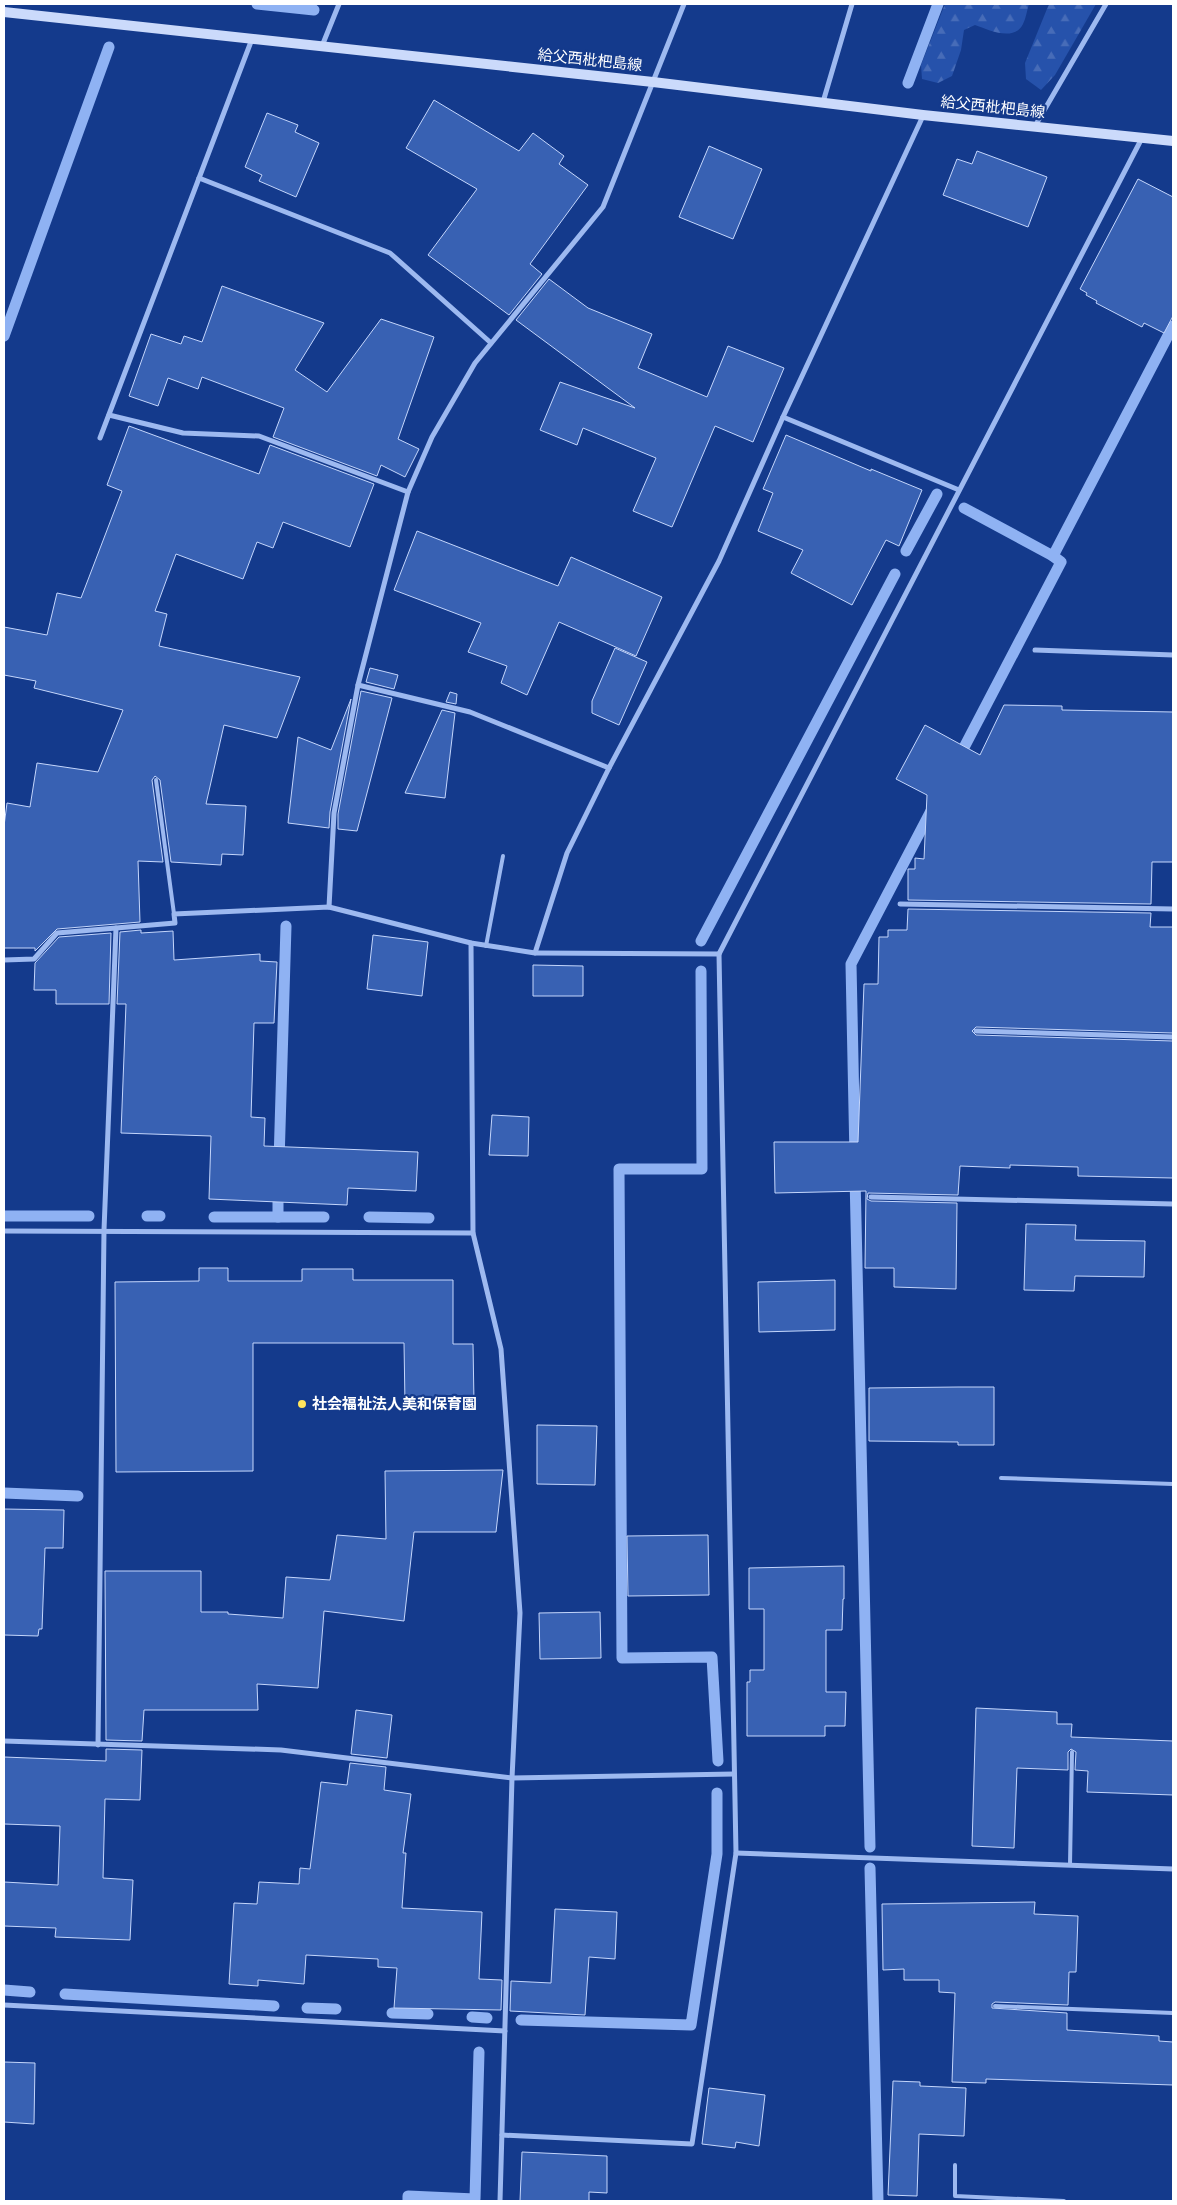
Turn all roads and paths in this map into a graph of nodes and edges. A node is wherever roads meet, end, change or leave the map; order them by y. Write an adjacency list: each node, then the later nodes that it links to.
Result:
1 (338, 4): 7 (street)
2 (684, 4): 8 (street)
3 (852, 4): 9 (street)
4 (1106, 4): 11 (street)
5 (4, 12): 6 (main road, 給父西枇杷島線)
6 (252, 38): 7 (main road, 給父西枇杷島線); 14 (street)
7 (322, 46): 8 (main road, 給父西枇杷島線)
8 (653, 82): 9 (main road, 給父西枇杷島線); 15 (street)
9 (822, 102): 10 (main road, 給父西枇杷島線)
10 (923, 115): 11 (main road, 給父西枇杷島線); 17 (street)
11 (1035, 127): 12 (main road, 給父西枇杷島線)
12 (1142, 138): 13 (main road, 給父西枇杷島線); 19 (street)
13 (1173, 142)
14 (199, 178): 15 (street); 16 (street)
15 (491, 343): 20 (street)
16 (109, 415): 18 (street); 20 (street)
17 (783, 417): 19 (street); 24 (street)
18 (100, 438)
19 (959, 490): 35 (street)
20 (408, 492): 23 (street)
21 (1034, 650): 22 (street)
22 (1173, 655)
23 (358, 685): 24 (street); 28 (street)
24 (610, 768): 34 (street)
25 (156, 780): 30 (lane)
26 (503, 856): 33 (lane)
27 (900, 904): 29 (street)
28 (328, 907): 30 (street); 32 (street)
29 (1173, 909)
30 (174, 914): 31 (street)
31 (116, 928): 36 (street); 41 (street)
32 (471, 943): 33 (street); 43 (street)
33 (486, 946): 34 (street)
34 (535, 953): 35 (street)
35 (719, 954): 49 (street)
36 (4, 960)
37 (976, 1031): 38 (street)
38 (1173, 1037)
39 (871, 1197): 40 (street)
40 (1173, 1204)
41 (104, 1230): 42 (street); 43 (street); 47 (street)
42 (4, 1231)
43 (473, 1233): 50 (street)
44 (1001, 1478): 45 (lane)
45 (1173, 1484)
46 (4, 1741): 47 (street)
47 (98, 1745): 50 (street)
48 (1072, 1752): 52 (lane)
49 (734, 1774): 50 (street); 51 (street)
50 (512, 1778): 57 (street)
51 (736, 1853): 52 (street); 58 (street)
52 (1070, 1865): 53 (street)
53 (1173, 1869)
54 (4, 2005): 57 (street)
55 (996, 2006): 56 (lane)
56 (1173, 2013)
57 (504, 2031): 58 (street)
58 (502, 2136): 60 (street)
59 (955, 2165): 61 (lane)
60 (500, 2201)
61 (1064, 2201)

